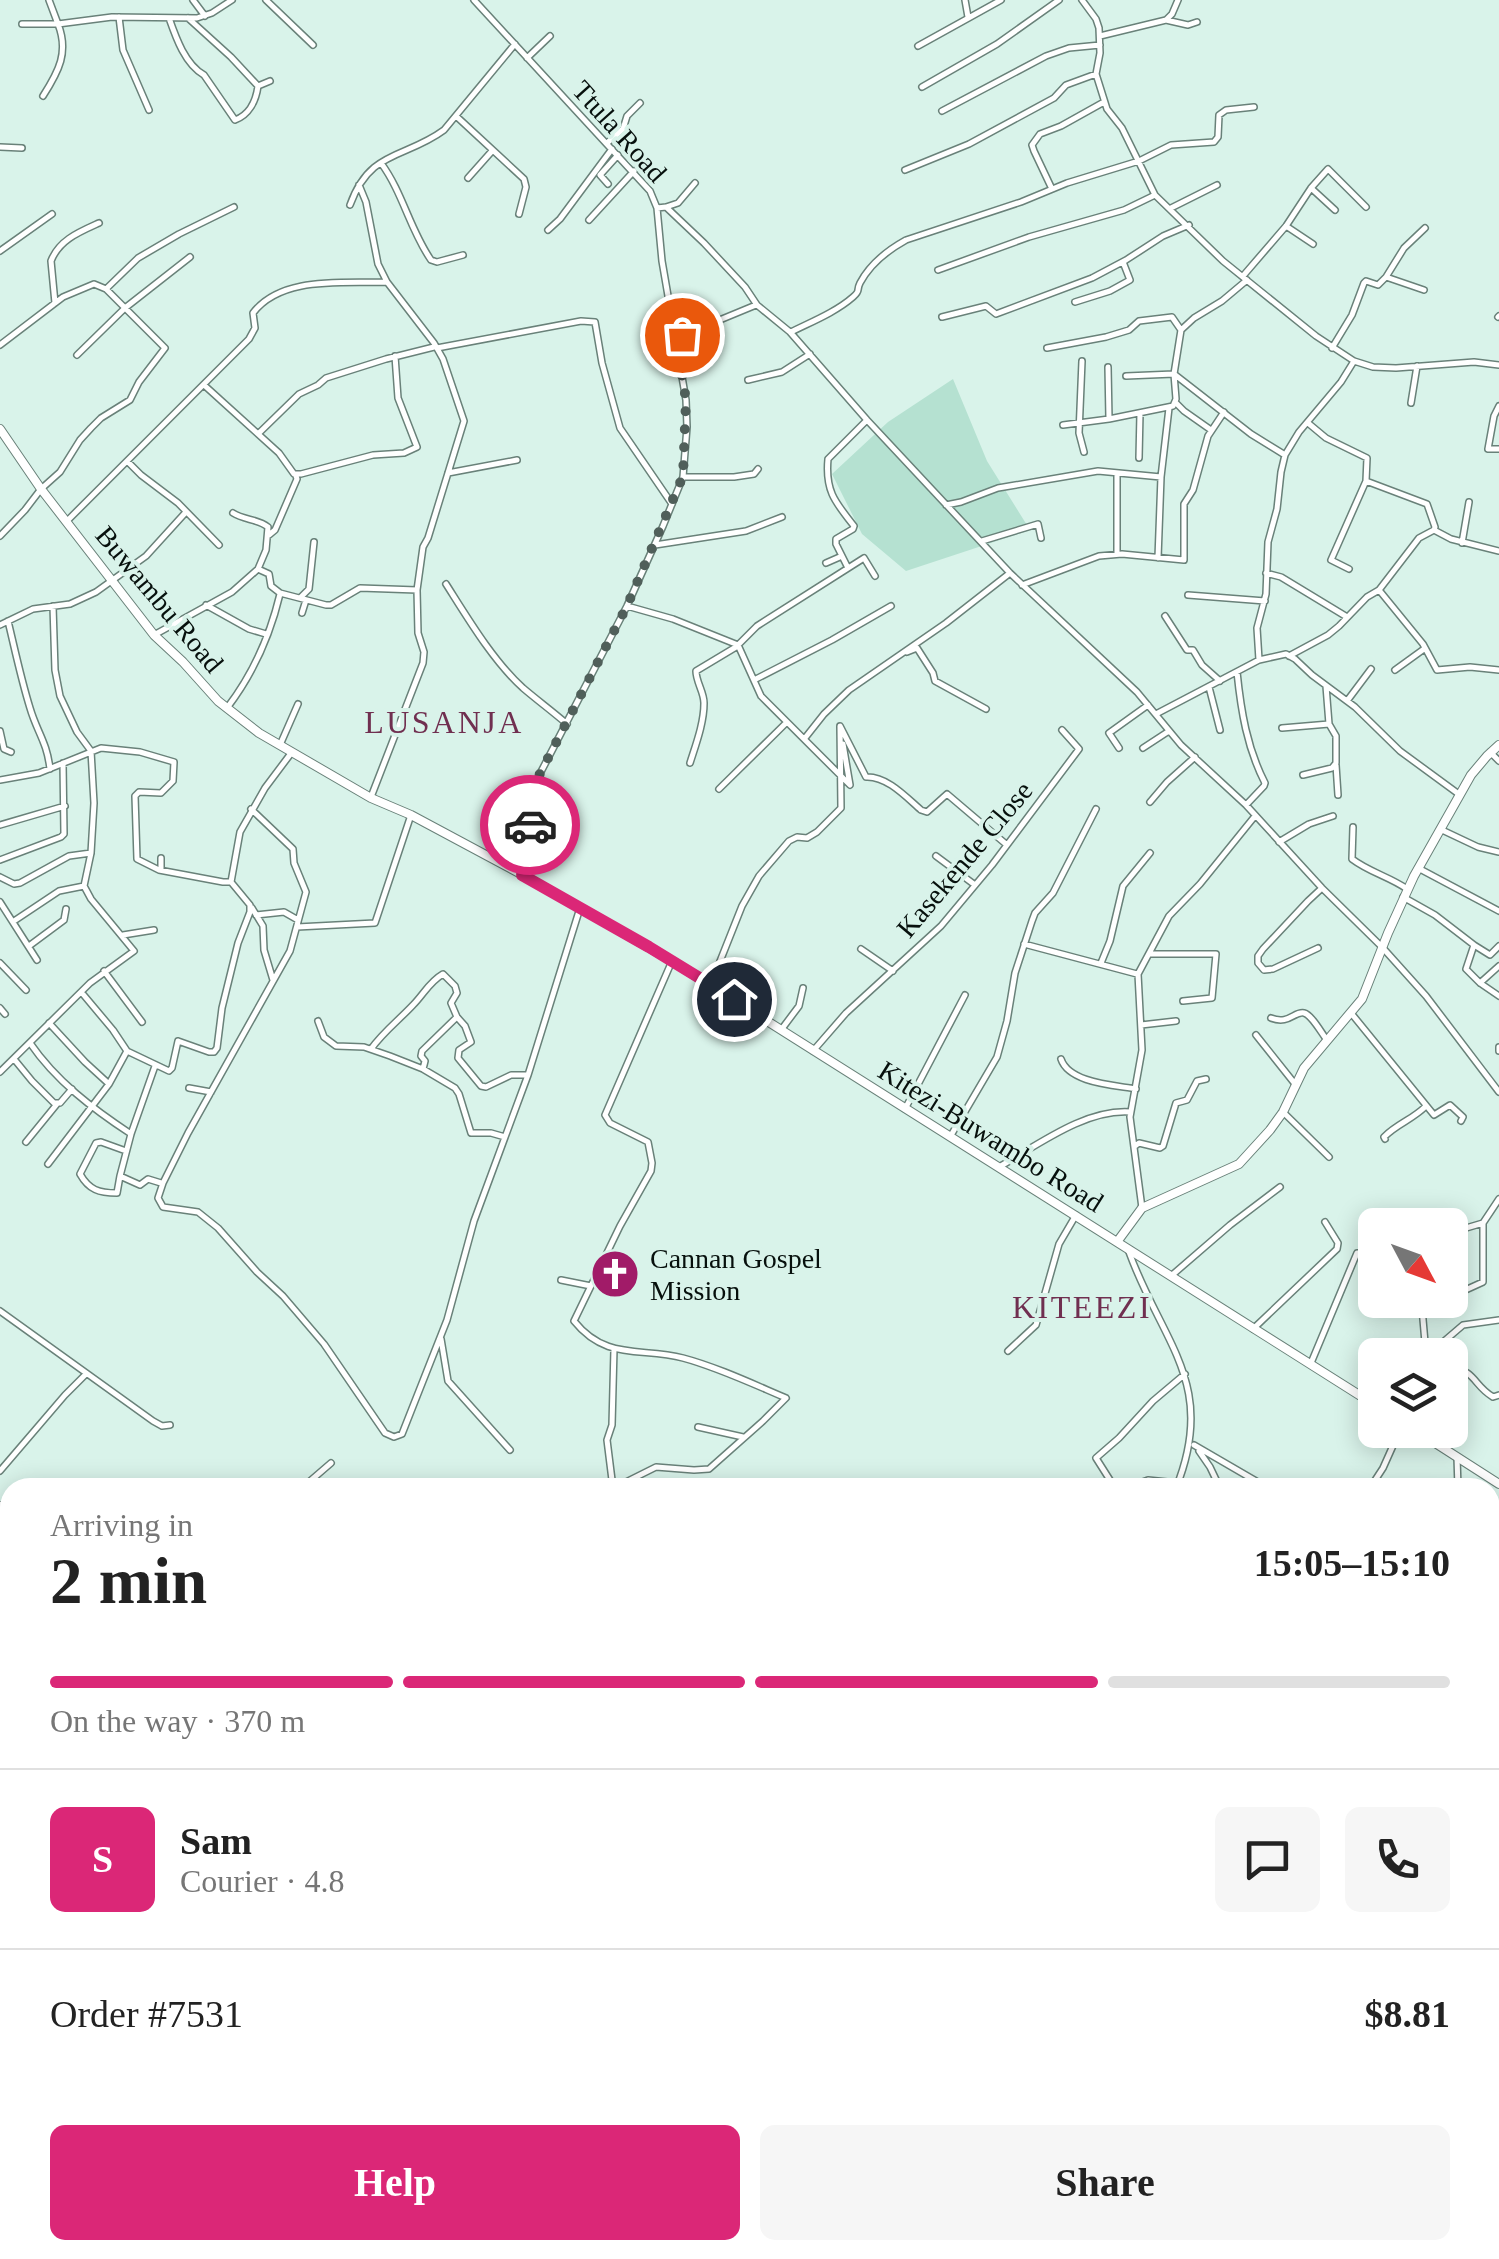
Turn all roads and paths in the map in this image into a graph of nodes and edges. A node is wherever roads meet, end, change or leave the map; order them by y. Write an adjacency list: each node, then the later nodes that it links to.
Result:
1 (49, 0): 19 (street)
2 (193, 0): 11 (street)
3 (232, 0): 11 (street)
4 (266, 0): 23 (street)
5 (474, 0): 22 (street, Ttula Road)
6 (964, 0): 13 (street)
7 (1000, 0): 13 (street)
8 (1059, 0): 30 (street)
9 (1082, 0): 21 (street)
10 (1178, 0): 16 (street)
11 (204, 16): 15 (street)
12 (119, 17): 14 (street); 19 (street); 35 (street)
13 (968, 17): 25 (street)
14 (170, 18): 15 (street); 29 (street)
15 (188, 18): 29 (street)
16 (1166, 20): 17 (street); 21 (street)
17 (1197, 22)
18 (22, 24): 19 (street)
19 (58, 24): 31 (street)
20 (550, 36): 26 (street)
21 (1100, 36): 24 (street)
22 (515, 44): 26 (street, Ttula Road); 37 (street)
23 (314, 45)
24 (1100, 45): 27 (street); 36 (street)
25 (918, 46)
26 (527, 58): 38 (street, Ttula Road)
27 (1096, 74): 33 (street); 45 (street)
28 (270, 82): 29 (street)
29 (258, 86)
30 (922, 87)
31 (43, 96)
32 (640, 102): 38 (street)
33 (1104, 102): 43 (street); 53 (street)
34 (1254, 107): 43 (street)
35 (149, 110)
36 (942, 111)
37 (456, 116): 41 (street); 44 (street)
38 (610, 146): 42 (street, Ttula Road); 69 (street)
39 (0, 147): 40 (street)
40 (22, 148)
41 (492, 151): 47 (street); 63 (street)
42 (618, 156): 46 (street, Ttula Road); 48 (street)
43 (1139, 161): 53 (street); 54 (street)
44 (381, 163): 50 (street); 72 (street)
45 (905, 170)
46 (634, 171): 59 (street, Ttula Road); 64 (street)
47 (468, 178)
48 (608, 184)
49 (695, 184): 57 (street)
50 (359, 185): 55 (street); 78 (street)
51 (1217, 185): 60 (street)
52 (1311, 188): 58 (street); 61 (street); 67 (street)
53 (1052, 189): 87 (street)
54 (1156, 195): 60 (street); 75 (street)
55 (350, 205)
56 (234, 207): 79 (street)
57 (666, 207): 59 (street); 83 (street)
58 (1366, 207)
59 (657, 208): 88 (street, Ttula Road)
60 (1171, 208): 66 (street)
61 (1335, 210)
62 (52, 214): 71 (street)
63 (519, 214)
64 (588, 220)
65 (98, 223): 82 (street)
66 (1189, 225): 74 (street); 77 (street)
67 (1286, 226): 70 (street); 77 (street)
68 (1426, 228): 76 (street)
69 (548, 230)
70 (1313, 244)
71 (0, 251)
72 (463, 254)
73 (190, 257): 84 (street)
74 (1124, 262): 81 (street); 85 (street)
75 (938, 270)
76 (1386, 277): 80 (street); 92 (street)
77 (1245, 278): 86 (street); 92 (street)
78 (386, 282): 90 (street); 104 (street)
79 (106, 289): 82 (street); 84 (street)
80 (1424, 290)
81 (1075, 302)
82 (55, 303): 89 (street)
83 (757, 305): 87 (street); 88 (street)
84 (125, 308): 94 (street); 132 (street)
85 (942, 317)
86 (1181, 330): 91 (street); 101 (street)
87 (790, 332): 93 (street)
88 (676, 338): 129 (street, Ttula Road)
89 (0, 345)
90 (436, 348): 95 (street); 127 (street); 134 (street)
91 (1047, 348)
92 (1332, 348): 97 (street)
93 (810, 354): 103 (street); 112 (street)
94 (77, 355)
95 (395, 356): 118 (street); 126 (street)
96 (1082, 361): 114 (street)
97 (1354, 362): 100 (street); 113 (street)
98 (1499, 365): 100 (street)
99 (1108, 366): 111 (street)
100 (1417, 366): 106 (street)
101 (1174, 374): 102 (street); 105 (street); 110 (street)
102 (1126, 376)
103 (748, 380)
104 (204, 385): 118 (street); 124 (street)
105 (1176, 402): 108 (street); 117 (street)
106 (1410, 402)
107 (1499, 406): 119 (street)
108 (1169, 408): 109 (street); 130 (street)
109 (1140, 412): 111 (street); 122 (street)
110 (1224, 412): 117 (street); 121 (street)
111 (1109, 419): 114 (street)
112 (867, 420): 135 (street); 151 (street)
113 (1308, 422): 121 (street); 131 (street)
114 (1081, 423): 115 (street); 120 (street)
115 (1062, 425)
116 (0, 429): 132 (street, Buwambu Road)
117 (1211, 430): 152 (street)
118 (258, 434): 126 (street)
119 (1499, 449)
120 (1084, 452)
121 (1285, 456): 158 (street)
122 (1139, 458)
123 (517, 460): 127 (street)
124 (125, 462): 136 (street); 139 (street)
125 (758, 469): 129 (street)
126 (295, 474): 142 (street)
127 (448, 474): 163 (street)
128 (1117, 474): 130 (street); 135 (street); 150 (street)
129 (683, 476): 134 (street, Ttula Road)
130 (1161, 478): 152 (street)
131 (1366, 480): 140 (street); 156 (street)
132 (41, 489): 139 (street, Buwambu Road); 141 (street)
133 (1470, 502): 146 (street)
134 (672, 504): 148 (street, Ttula Road)
135 (946, 505): 144 (street)
136 (186, 512): 147 (street); 160 (street)
137 (233, 512): 142 (street)
138 (782, 517): 148 (street)
139 (66, 522): 160 (street, Buwambu Road)
140 (1434, 530): 146 (street); 164 (street)
141 (2, 532)
142 (269, 535): 155 (street)
143 (1041, 538): 144 (street)
144 (982, 541): 157 (street)
145 (314, 542): 167 (street)
146 (1462, 543): 149 (street)
147 (220, 545)
148 (654, 545): 171 (street, Ttula Road)
149 (1499, 551)
150 (1117, 554): 152 (street); 162 (street)
151 (842, 556): 153 (street); 154 (street)
152 (1158, 558)
153 (826, 563)
154 (848, 568): 159 (street); 180 (street)
155 (258, 569): 165 (street); 170 (street)
156 (1349, 569)
157 (1010, 573): 162 (street); 183 (street)
158 (1266, 573): 168 (street); 175 (street)
159 (875, 576)
160 (112, 578): 169 (street); 178 (street, Buwambu Road)
161 (446, 584): 200 (street)
162 (1022, 585): 195 (street)
163 (417, 590): 167 (street); 228 (street)
164 (1380, 590): 175 (street); 181 (street)
165 (280, 594): 167 (street); 179 (street)
166 (1188, 595): 168 (street)
167 (304, 599): 173 (street)
168 (1265, 600): 184 (street)
169 (53, 606): 176 (street); 213 (street)
170 (206, 606): 178 (street); 179 (street)
171 (627, 606): 180 (street); 200 (street, Ttula Road)
172 (891, 606): 189 (street)
173 (302, 613)
174 (1165, 616): 190 (street)
175 (1348, 618): 182 (street)
176 (8, 621): 177 (street); 222 (street)
177 (0, 625)
178 (154, 635): 196 (street, Buwambu Road)
179 (267, 635): 196 (street)
180 (738, 644): 189 (street); 219 (street)
181 (1424, 649): 186 (street); 187 (street)
182 (1289, 656): 184 (street); 191 (street)
183 (891, 659): 197 (street); 208 (street)
184 (1259, 660): 188 (street)
185 (1371, 668): 193 (street)
186 (1395, 670)
187 (1499, 670)
188 (1237, 672): 190 (street); 230 (street)
189 (754, 680): 199 (street)
190 (1220, 680): 192 (street)
191 (1326, 686): 193 (street); 201 (street)
192 (1209, 687): 198 (street); 205 (street)
193 (1347, 701): 227 (street)
194 (298, 704): 209 (street)
195 (1148, 705): 198 (street); 211 (street)
196 (227, 708): 209 (street, Buwambu Road)
197 (986, 709)
198 (1156, 714): 207 (street)
199 (786, 723): 208 (street); 225 (street)
200 (566, 724): 250 (street, Ttula Road)
201 (1329, 724): 203 (street); 221 (street)
202 (840, 726): 208 (street); 241 (street); 285 (street)
203 (1282, 728)
204 (1062, 730): 241 (street, Kasekende Close)
205 (1220, 730)
206 (0, 731): 214 (street)
207 (1169, 731): 212 (street); 217 (street)
208 (805, 738)
209 (280, 744): 215 (street, Buwambu Road)
210 (1499, 745): 216 (street)
211 (1120, 748)
212 (1144, 748)
213 (90, 751): 220 (street); 243 (street); 249 (street)
214 (11, 752)
215 (292, 752): 228 (street, Buwambu Road); 232 (street)
216 (1490, 752): 218 (street); 227 (street)
217 (1196, 757): 229 (street); 230 (street)
218 (1499, 761)
219 (690, 763)
220 (63, 764): 222 (street); 231 (street)
221 (1336, 765): 223 (street); 226 (street)
222 (50, 768): 224 (street)
223 (1302, 775)
224 (0, 780)
225 (719, 789)
226 (1338, 794)
227 (1460, 795): 239 (street)
228 (371, 798): 234 (street, Buwambu Road)
229 (1150, 802)
230 (1246, 805): 235 (street)
231 (65, 806): 237 (street); 247 (street)
232 (252, 809): 252 (street); 264 (street)
233 (1096, 810): 267 (street)
234 (411, 815): 250 (street, Buwambu Road); 264 (street)
235 (1255, 816): 240 (street); 274 (street)
236 (1333, 816): 240 (street)
237 (0, 825)
238 (1353, 827): 256 (street)
239 (1441, 829): 242 (street); 248 (street)
240 (1279, 842): 255 (street)
241 (1007, 844): 253 (street, Kasekende Close)
242 (1499, 852)
243 (91, 853): 251 (street); 254 (street)
244 (1150, 853): 278 (street)
245 (936, 856): 253 (street)
246 (161, 858): 249 (street)
247 (0, 860)
248 (1418, 868): 256 (street); 261 (street)
249 (162, 870): 252 (street)
250 (522, 875): 259 (street, Buwambu Road)
251 (0, 877)
252 (231, 882): 258 (street)
253 (975, 885): 281 (street, Kasekende Close)
254 (84, 886): 263 (street); 266 (street)
255 (1322, 888): 271 (street); 272 (street)
256 (1405, 893): 268 (street); 272 (street)
257 (0, 902): 263 (street)
258 (250, 905): 262 (street); 309 (street)
259 (580, 908): 276 (street, Kitezi-Buwambo Road); 312 (street)
260 (66, 909): 269 (street)
261 (1499, 912)
262 (256, 915): 264 (street); 283 (street)
263 (14, 921): 269 (street)
264 (297, 923): 283 (street)
265 (154, 930): 266 (street)
266 (123, 934): 280 (street)
267 (1024, 944): 278 (street); 330 (street)
268 (1474, 945): 270 (street); 284 (street)
269 (29, 946): 275 (street)
270 (1499, 946)
271 (1318, 948)
272 (1382, 948): 292 (street); 320 (street)
273 (861, 949): 281 (street)
274 (1148, 954): 282 (street); 291 (street)
275 (38, 960)
276 (672, 960): 285 (street, Kitezi-Buwambo Road); 350 (street)
277 (0, 963): 287 (street)
278 (1101, 963): 282 (street)
279 (1499, 966): 284 (street)
280 (104, 971): 288 (street); 296 (street)
281 (893, 971): 305 (street, Kasekende Close)
282 (1138, 974): 299 (street)
283 (274, 980): 319 (street)
284 (1480, 982): 290 (street)
285 (710, 984): 300 (street, Kitezi-Buwambo Road)
286 (803, 988): 300 (street)
287 (26, 990)
288 (82, 992): 298 (street); 306 (street)
289 (965, 994): 324 (street)
290 (1499, 996)
291 (1183, 1001)
292 (1350, 1013): 302 (street); 322 (street)
293 (458, 1018): 304 (street); 310 (street); 312 (street)
294 (1271, 1018): 302 (street)
295 (1176, 1021): 299 (street)
296 (142, 1022)
297 (318, 1022): 304 (street)
298 (49, 1023): 303 (street); 314 (street)
299 (1141, 1024): 318 (street)
300 (782, 1030): 305 (street, Kitezi-Buwambo Road)
301 (1256, 1035): 315 (street)
302 (1327, 1040): 315 (street)
303 (30, 1043): 307 (street); 317 (street)
304 (372, 1050): 310 (street)
305 (813, 1050): 324 (street, Kitezi-Buwambo Road)
306 (126, 1051): 309 (street); 314 (street)
307 (14, 1059): 311 (street); 321 (street)
308 (1061, 1059): 318 (street)
309 (155, 1066): 328 (street)
310 (423, 1070): 329 (street)
311 (0, 1072)
312 (528, 1074): 329 (street)
313 (1206, 1078): 333 (street)
314 (108, 1084): 323 (street)
315 (1294, 1084): 326 (street)
316 (189, 1088): 319 (street)
317 (72, 1089): 321 (street); 323 (street)
318 (1136, 1089): 325 (street)
319 (211, 1092): 339 (street)
320 (1499, 1092)
321 (57, 1104): 332 (street)
322 (1426, 1106): 327 (street); 331 (street)
323 (92, 1108): 328 (street); 336 (street)
324 (906, 1109): 330 (street, Kitezi-Buwambo Road)
325 (1130, 1112): 333 (street); 337 (street)
326 (1282, 1112): 335 (street); 342 (street)
327 (1461, 1121)
328 (131, 1134): 334 (street)
329 (505, 1137): 359 (street)
330 (950, 1137): 337 (street, Kitezi-Buwambo Road)
331 (1384, 1139)
332 (26, 1142)
333 (1135, 1146): 342 (street)
334 (126, 1151): 338 (street); 338 (street)
335 (1329, 1157)
336 (48, 1164)
337 (999, 1167): 343 (street, Kitezi-Buwambo Road)
338 (120, 1176): 339 (street)
339 (163, 1183): 359 (street)
340 (1280, 1187): 352 (street)
341 (1499, 1199): 345 (street)
342 (1142, 1208): 347 (street)
343 (1076, 1215): 347 (street, Kitezi-Buwambo Road); 362 (street)
344 (1324, 1222): 358 (street)
345 (1482, 1223): 346 (street); 355 (street)
346 (1468, 1227)
347 (1116, 1242): 348 (street, Kitezi-Buwambo Road)
348 (1128, 1249): 352 (street, Kitezi-Buwambo Road); 366 (street)
349 (1358, 1253): 363 (street)
350 (607, 1254): 351 (street); 354 (street)
351 (634, 1274)
352 (1170, 1276): 358 (street, Kitezi-Buwambo Road)
353 (562, 1280): 354 (street)
354 (591, 1286): 361 (street)
355 (1468, 1289)
356 (0, 1311): 365 (street)
357 (1499, 1320): 360 (street)
358 (1252, 1329): 363 (street, Kitezi-Buwambo Road)
359 (441, 1336): 376 (street)
360 (1447, 1338)
361 (614, 1349): 372 (street); 381 (street)
362 (1008, 1351)
363 (1310, 1366): 367 (street, Kitezi-Buwambo Road)
364 (1468, 1372): 368 (street)
365 (86, 1374): 370 (street); 379 (street)
366 (1185, 1374): 373 (street); 383 (street)
367 (1358, 1396)
368 (1496, 1396): 369 (street)
369 (1499, 1405)
370 (170, 1425)
371 (698, 1427): 372 (street)
372 (743, 1437): 382 (street)
373 (1192, 1443): 384 (street); 385 (street); 386 (street)
374 (1392, 1448): 387 (street)
375 (1442, 1448): 377 (street)
376 (510, 1450)
377 (1457, 1458): 388 (street); 389 (street)
378 (331, 1463): 380 (street)
379 (0, 1471)
380 (314, 1478)
381 (612, 1478)
382 (633, 1478)
383 (1109, 1478)
384 (1179, 1478)
385 (1215, 1478)
386 (1251, 1478)
387 (1376, 1478)
388 (1458, 1478)
389 (1489, 1478)

